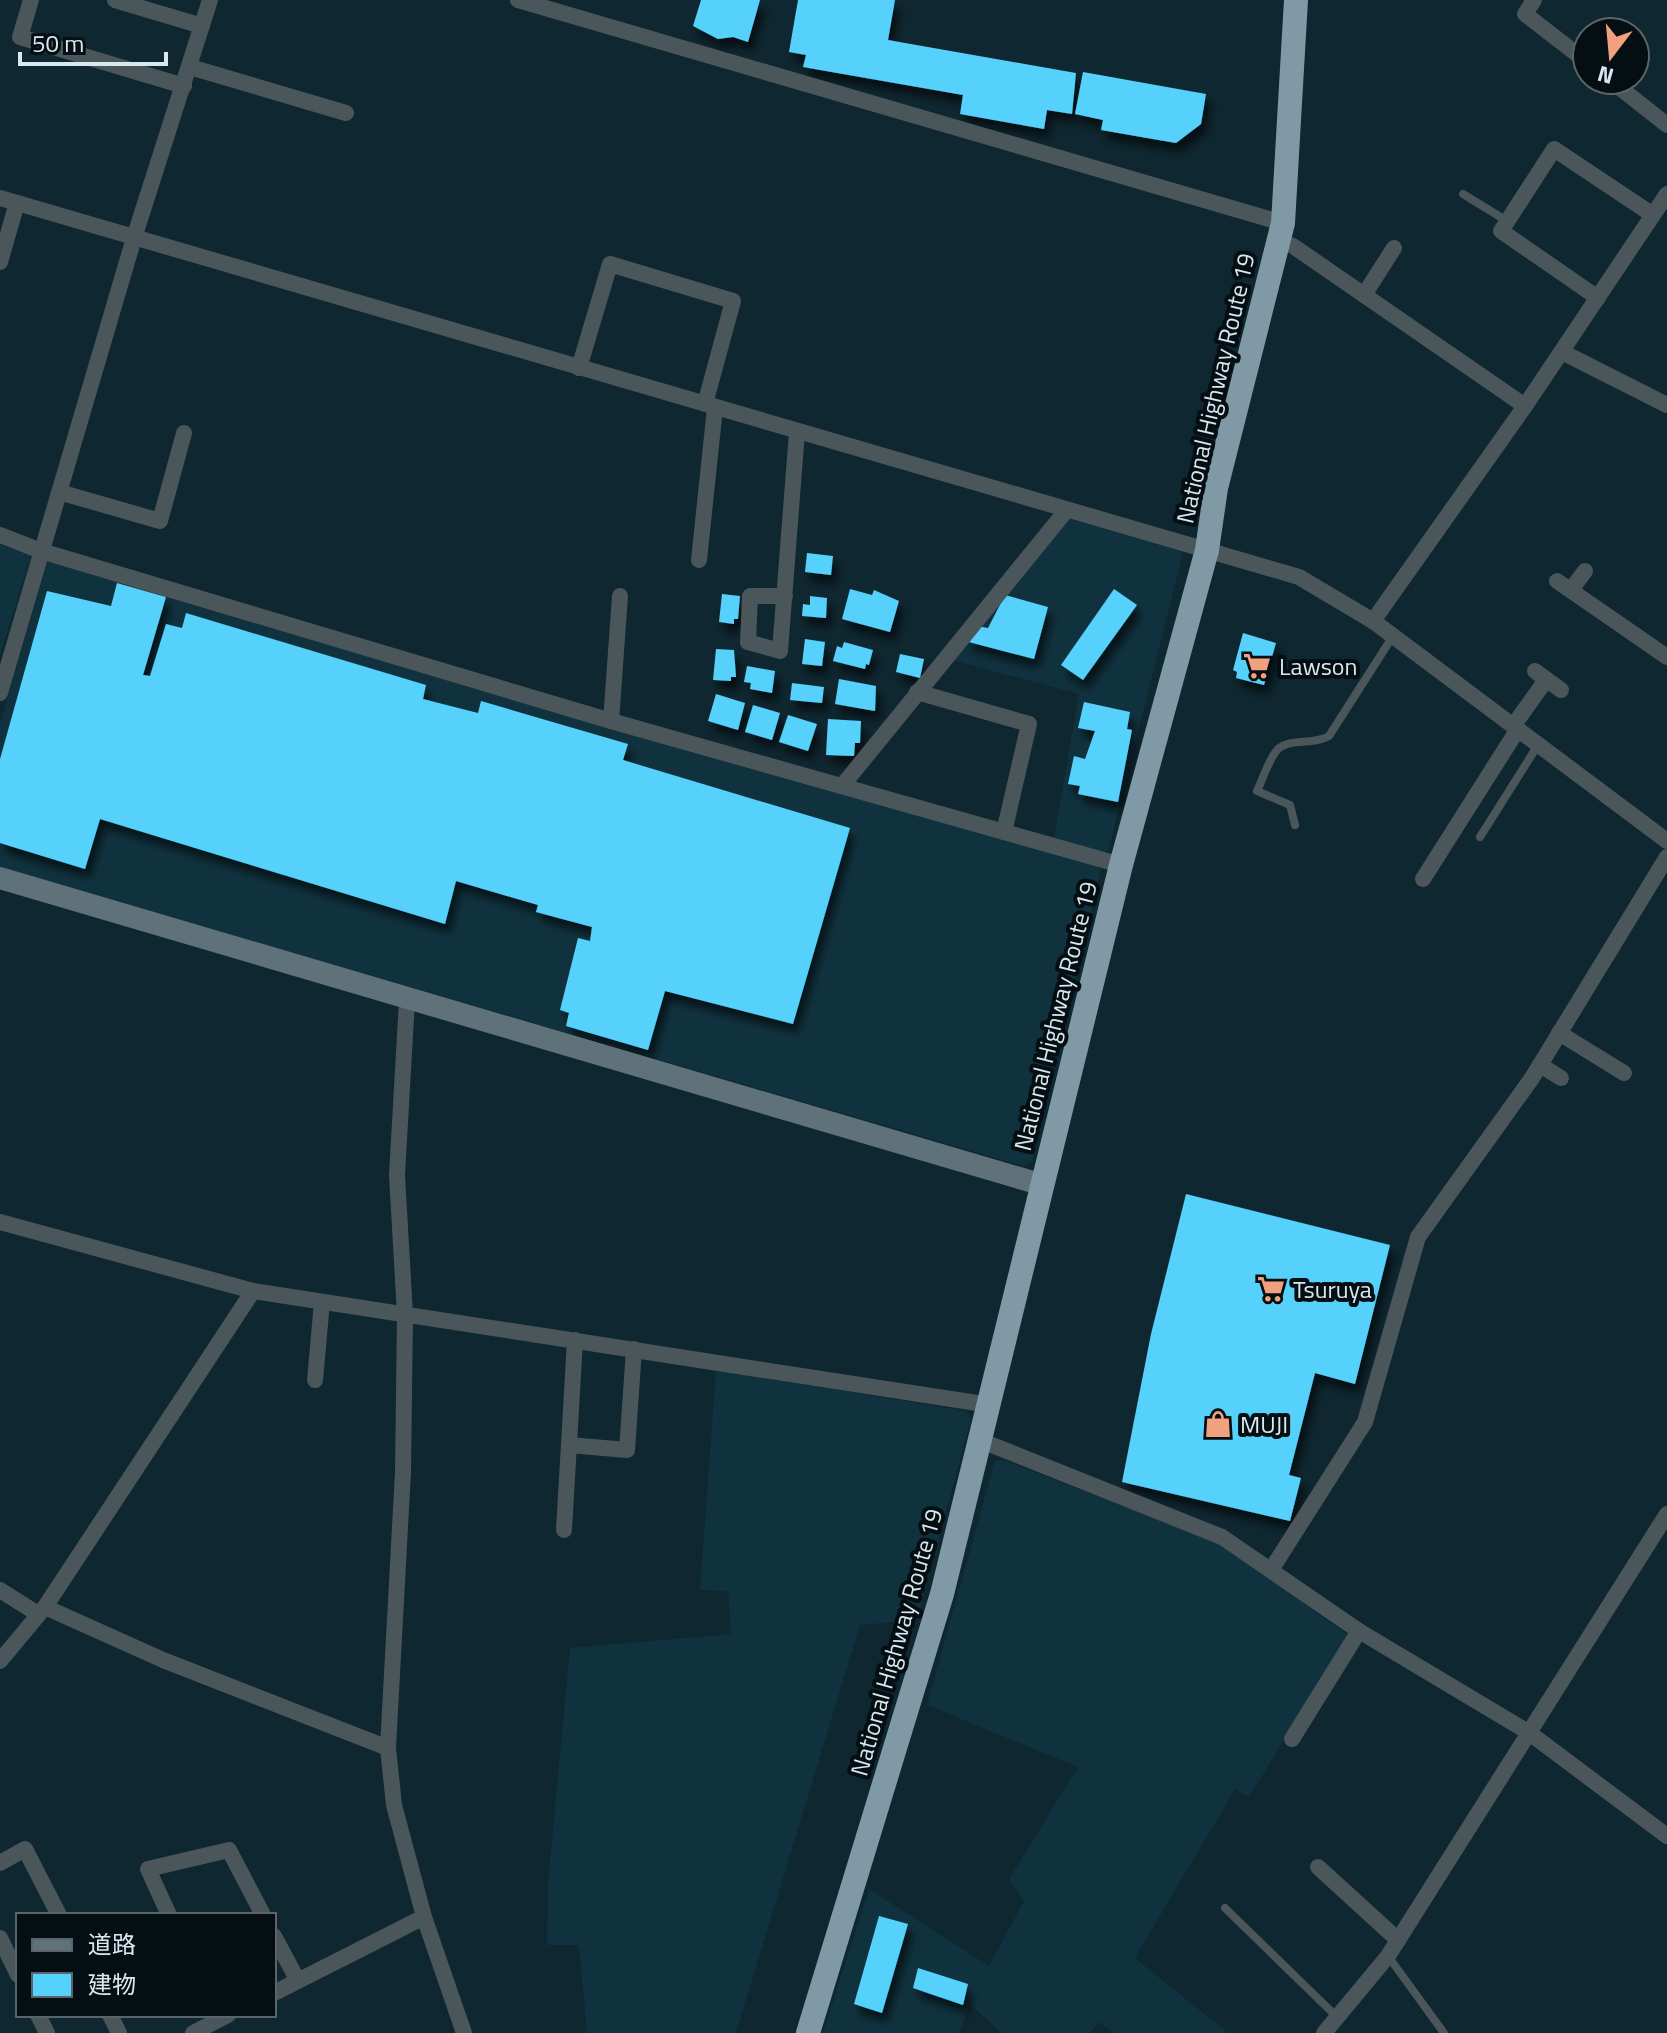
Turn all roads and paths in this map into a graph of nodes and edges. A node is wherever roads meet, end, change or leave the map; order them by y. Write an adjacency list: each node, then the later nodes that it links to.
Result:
1 (31, 0): 10 (street)
2 (115, 0): 7 (street)
3 (210, 0): 7 (street)
4 (1296, 0): 20 (highway, National Highway Route 19)
5 (1534, 0): 8 (street)
6 (526, 1): 20 (street)
7 (202, 26): 9 (street)
8 (1571, 50)
9 (190, 67): 10 (street); 12 (street)
10 (184, 86): 21 (street)
11 (1630, 96): 13 (street)
12 (346, 113)
13 (1667, 125)
14 (1463, 194): 19 (lane)
15 (1667, 194): 18 (street)
16 (0, 198): 17 (street)
17 (17, 203): 21 (street); 23 (street)
18 (1653, 215): 19 (street); 25 (street)
19 (1507, 221): 25 (street)
20 (1281, 232): 24 (street); 36 (highway, National Highway Route 19)
21 (134, 238): 27 (street); 33 (street)
22 (1394, 248): 24 (street)
23 (0, 262)
24 (1364, 295): 30 (street)
25 (1598, 298): 26 (street)
26 (1562, 352): 28 (street); 30 (street)
27 (579, 368): 29 (street); 29 (street)
28 (1667, 405)
29 (710, 406): 31 (street); 38 (street)
30 (1525, 406): 42 (street)
31 (797, 432): 34 (street); 41 (street)
32 (184, 433): 33 (street)
33 (59, 492): 37 (street)
34 (1065, 512): 36 (street); 46 (street)
35 (0, 535): 37 (street)
36 (1207, 550): 42 (street); 57 (highway, National Highway Route 19)
37 (41, 551): 47 (street); 48 (street)
38 (699, 560)
39 (1585, 571): 44 (street)
40 (620, 596): 48 (street)
41 (785, 596)
42 (1373, 621): 43 (street)
43 (1393, 636): 49 (street); 52 (lane)
44 (1667, 657)
45 (1561, 690): 49 (street)
46 (917, 692): 51 (street); 53 (street)
47 (0, 693)
48 (611, 721): 51 (street)
49 (1516, 728): 50 (street); 59 (street)
50 (1538, 745): 54 (lane); 55 (street)
51 (842, 786): 53 (street)
52 (1295, 825)
53 (1004, 832): 57 (street)
54 (1480, 837)
55 (1667, 841)
56 (1667, 857): 61 (street)
57 (1121, 865): 65 (highway, National Highway Route 19)
58 (0, 878): 60 (street)
59 (1423, 879)
60 (407, 1000): 65 (street); 69 (street)
61 (1559, 1033): 62 (street); 63 (street)
62 (1540, 1065): 64 (street); 78 (street)
63 (1624, 1073)
64 (1561, 1078)
65 (1043, 1185): 73 (highway, National Highway Route 19)
66 (0, 1222): 67 (street)
67 (253, 1291): 68 (street); 80 (street)
68 (322, 1302): 69 (street); 72 (street)
69 (405, 1315): 70 (street); 85 (street)
70 (575, 1340): 71 (street); 75 (street)
71 (634, 1349): 73 (street); 75 (street)
72 (315, 1380)
73 (990, 1405): 74 (highway, National Highway Route 19)
74 (982, 1441): 78 (street); 105 (highway, National Highway Route 19)
75 (569, 1445): 77 (street)
76 (1667, 1514): 83 (street)
77 (564, 1530)
78 (1271, 1570): 81 (street)
79 (0, 1590): 80 (street)
80 (42, 1611): 82 (street); 85 (street)
81 (1359, 1631): 83 (street); 84 (street)
82 (0, 1661)
83 (1528, 1732): 86 (street); 96 (street)
84 (1292, 1739)
85 (388, 1748): 93 (street)
86 (1667, 1836)
87 (0, 1863): 90 (street)
88 (1318, 1867): 96 (street)
89 (1225, 1908): 101 (lane)
90 (58, 1913)
91 (168, 1913): 92 (street)
92 (262, 1913)
93 (424, 1917): 99 (street); 104 (street)
94 (0, 1938): 98 (street)
95 (276, 1940): 99 (street)
96 (1398, 1940): 97 (street)
97 (1388, 1956): 101 (street); 107 (lane)
98 (16, 1971)
99 (298, 1981): 100 (street)
100 (276, 1992)
101 (1337, 2017): 106 (street)
102 (221, 2021): 103 (street)
103 (193, 2033)
104 (464, 2033)
105 (808, 2033)
106 (1324, 2033)
107 (1444, 2033)

